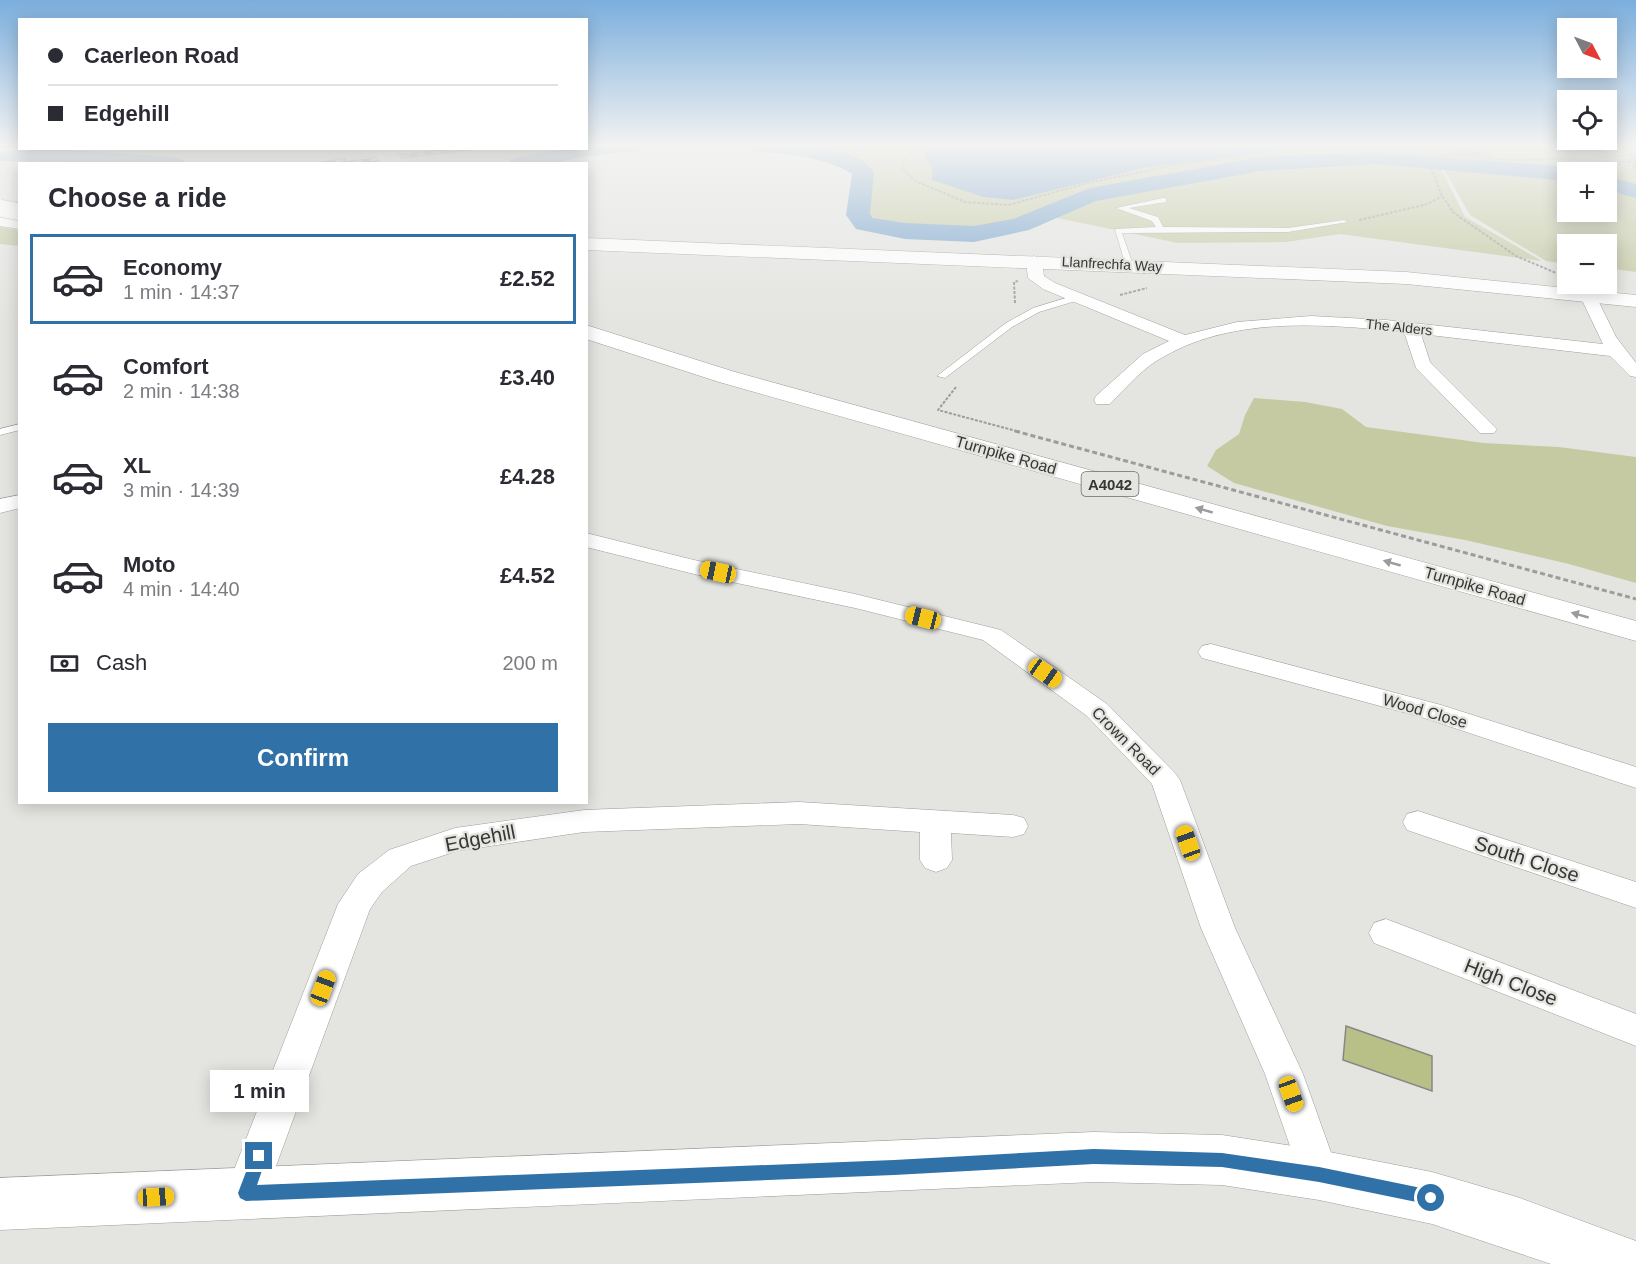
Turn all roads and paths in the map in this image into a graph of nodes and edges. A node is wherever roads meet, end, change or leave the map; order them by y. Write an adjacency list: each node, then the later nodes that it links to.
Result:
1 (993, 204): 2 (path)
2 (1012, 204)
3 (1142, 204): 11 (lane)
4 (1428, 204): 9 (path)
5 (1448, 204): 15 (path)
6 (0, 208): 7 (main road, bridge)
7 (18, 212)
8 (0, 221): 10 (main road)
9 (1344, 222): 11 (lane)
10 (18, 224)
11 (1161, 229): 13 (lane)
12 (588, 244): 14 (main road, Llanfrechfa Way)
13 (1130, 265): 14 (main road, Llanfrechfa Way); 16 (main road, Llanfrechfa Way)
14 (1035, 269): 17 (street); 19 (path)
15 (1557, 274)
16 (1588, 296): 18 (main road, Llanfrechfa Way); 24 (street)
17 (1076, 298): 23 (street); 25 (lane)
18 (1636, 301)
19 (1015, 310)
20 (588, 315): 36 (main road, Turnpike Road / A4042)
21 (1411, 328): 23 (street, The Alders); 24 (street, The Alders); 30 (street)
22 (588, 333): 37 (main road, Turnpike Road / A4042, one-way to 22)
23 (1185, 341): 28 (street, The Alders)
24 (1614, 351): 26 (street)
25 (954, 367): 27 (lane); 35 (path)
26 (1636, 372)
27 (942, 376)
28 (1103, 400)
29 (18, 428): 31 (lane)
30 (1487, 429)
31 (0, 432)
32 (18, 502): 33 (street)
33 (0, 506)
34 (588, 540): 47 (street, Crown Road)
35 (1636, 599)
36 (1636, 608)
37 (1636, 631)
38 (1211, 652): 39 (street, Wood Close)
39 (1636, 778)
40 (935, 822): 42 (street, Edgehill); 43 (street); 48 (street, Edgehill)
41 (1418, 822): 44 (street, South Close)
42 (1013, 826)
43 (936, 860)
44 (1636, 895)
45 (1386, 933): 46 (street, High Close)
46 (1636, 1030)
47 (1319, 1175): 48 (main road); 50 (main road)
48 (246, 1193): 49 (main road)
49 (0, 1204)
50 (1624, 1264)

